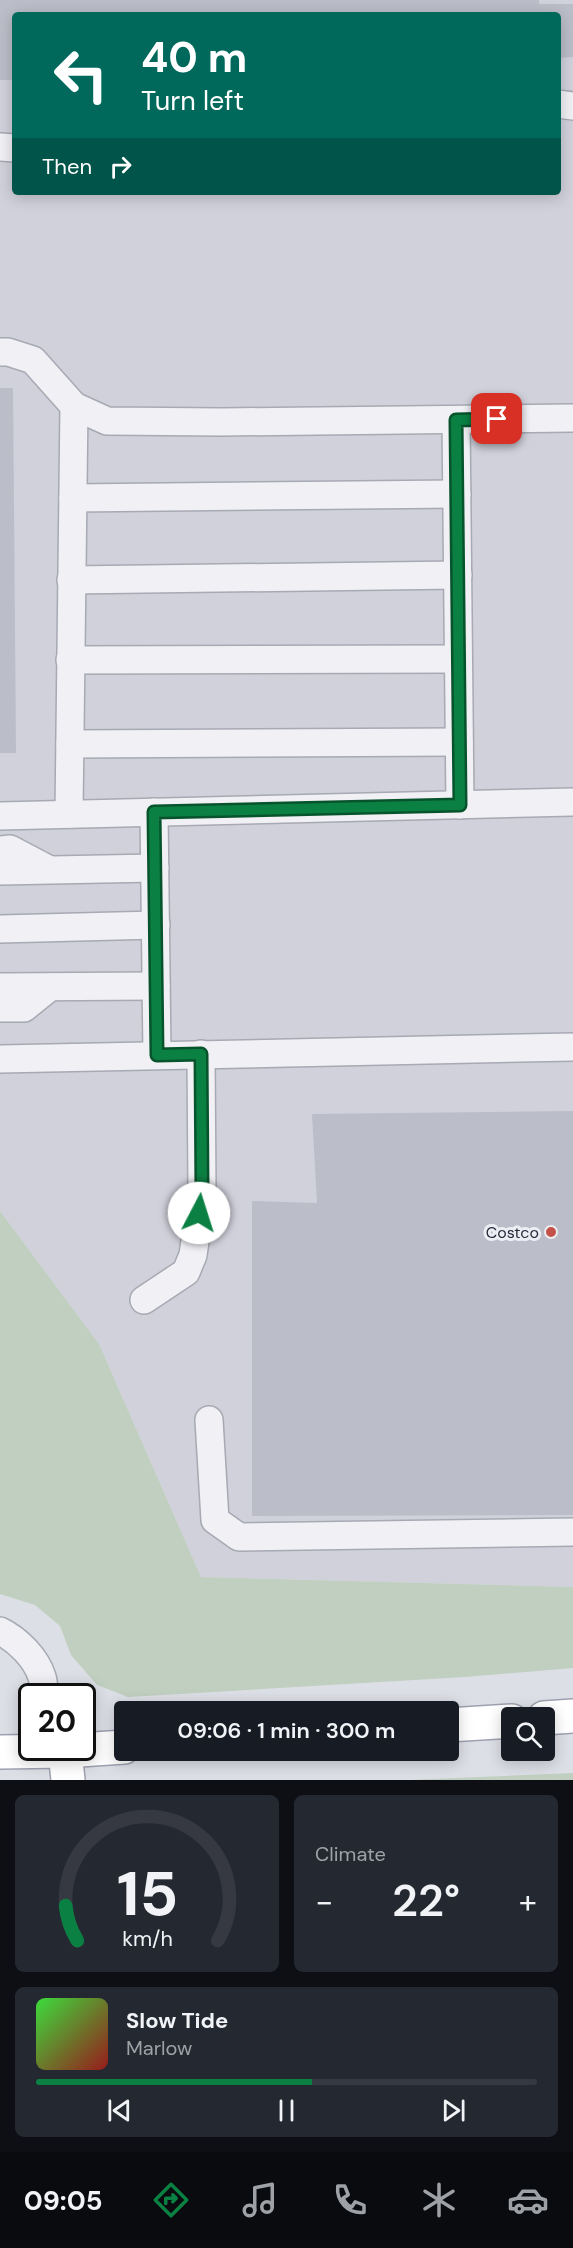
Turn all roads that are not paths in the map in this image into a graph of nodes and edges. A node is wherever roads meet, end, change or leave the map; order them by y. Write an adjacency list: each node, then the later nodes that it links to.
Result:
1 (0, 352): 2 (street)
2 (74, 406): 4 (street); 6 (street)
3 (573, 418): 4 (street)
4 (456, 420): 5 (street)
5 (457, 494): 6 (street); 7 (street)
6 (73, 498): 8 (street)
7 (458, 575): 8 (street); 9 (street)
8 (72, 580): 10 (street)
9 (458, 659): 10 (street); 11 (street)
10 (70, 660): 12 (street)
11 (459, 742): 12 (street); 14 (street)
12 (70, 744): 16 (street)
13 (573, 802): 14 (street)
14 (460, 805): 15 (street)
15 (154, 812): 16 (street); 19 (street)
16 (69, 814): 17 (street)
17 (0, 816)
18 (0, 850): 20 (street)
19 (155, 868): 20 (street); 22 (street)
20 (50, 870): 21 (street)
21 (0, 871)
22 (156, 925): 23 (street); 24 (street)
23 (0, 929)
24 (156, 986): 26 (street); 30 (street)
25 (0, 987): 26 (street)
26 (50, 987): 27 (street)
27 (0, 1008)
28 (573, 1047): 29 (street)
29 (201, 1054): 30 (street); 32 (street)
30 (157, 1055): 31 (street)
31 (0, 1059)
32 (144, 1300)
33 (209, 1420): 34 (street)
34 (573, 1532)
35 (0, 1631): 36 (street)
36 (43, 1683)
37 (573, 1716): 38 (main road)
38 (555, 1717)
39 (501, 1722): 40 (main road)
40 (459, 1724)
41 (114, 1749): 43 (main road)
42 (0, 1752): 44 (main road)
43 (96, 1753)
44 (18, 1754)

